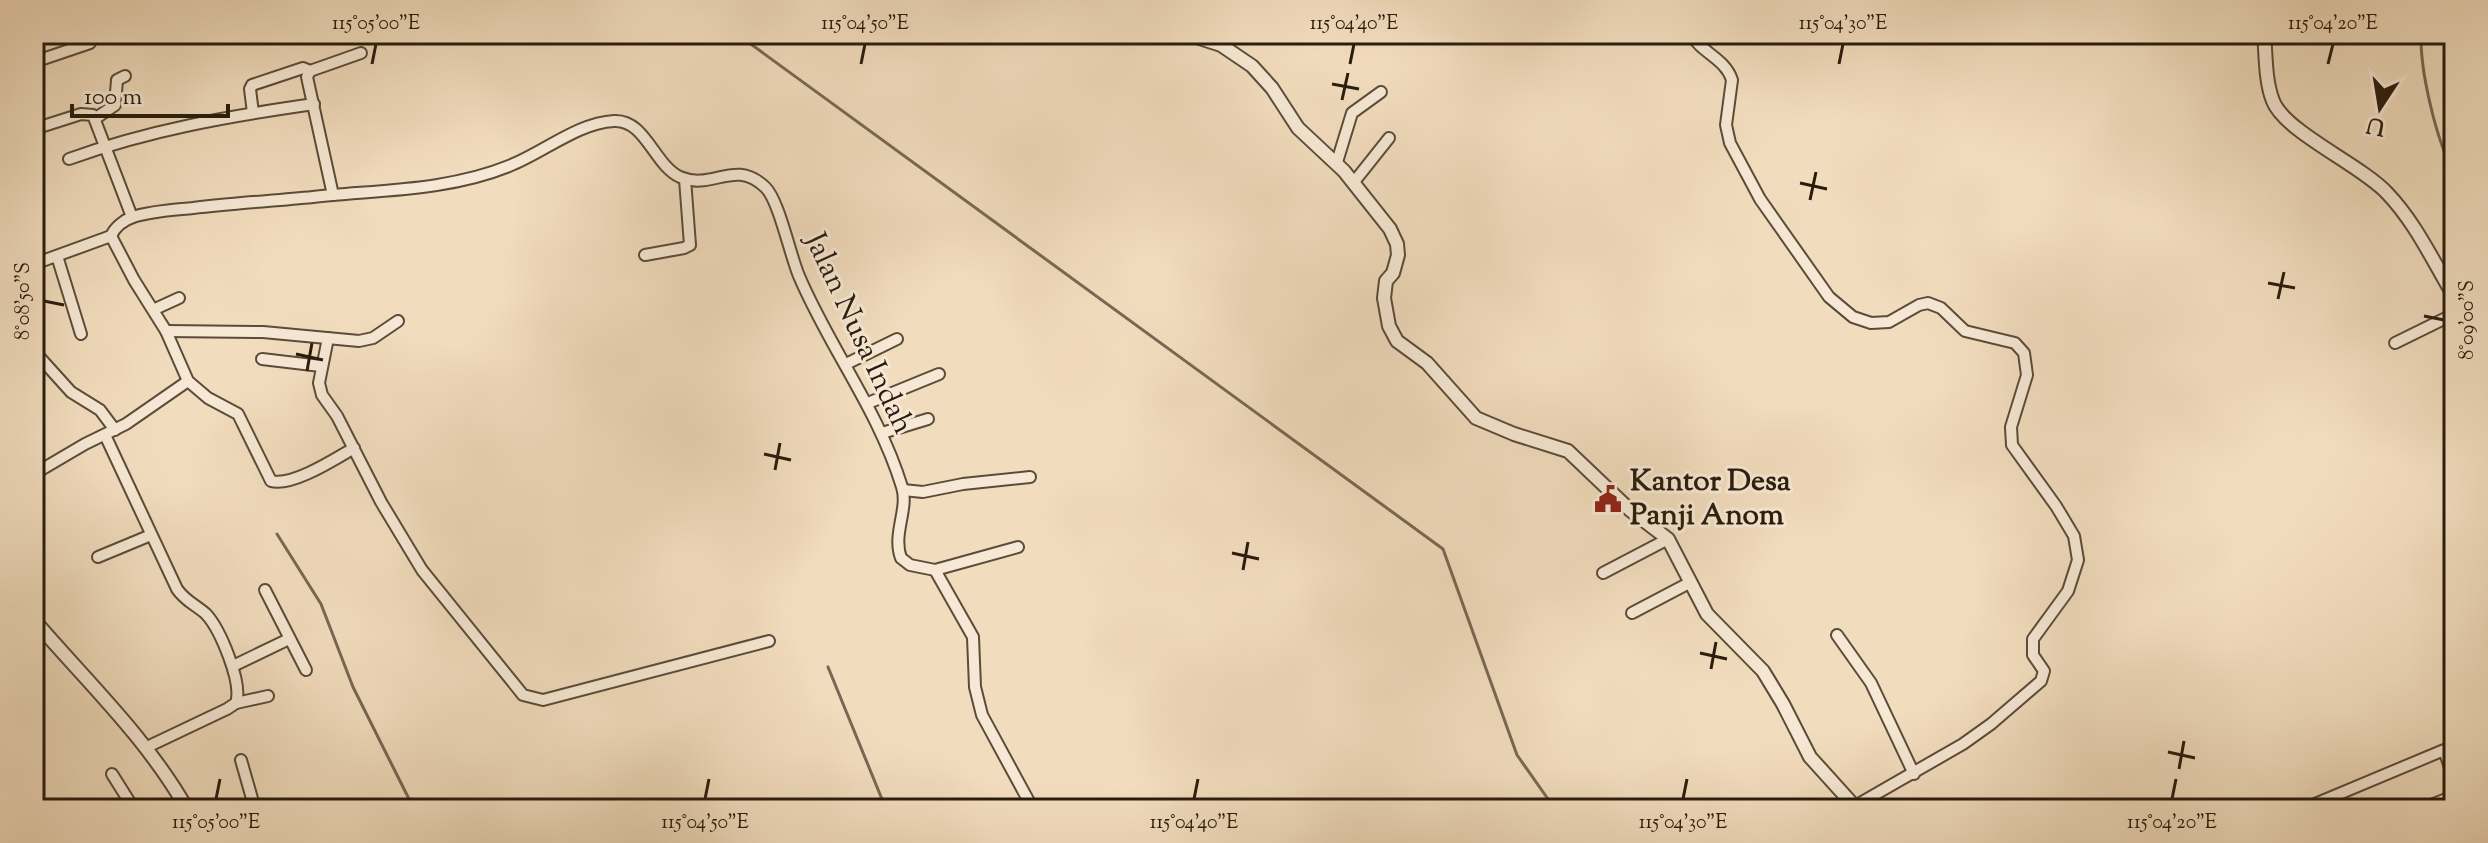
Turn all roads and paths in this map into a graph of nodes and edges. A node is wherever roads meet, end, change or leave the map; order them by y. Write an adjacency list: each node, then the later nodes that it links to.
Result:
1 (1187, 34): 17 (street)
2 (1691, 34): 70 (street)
3 (2264, 34): 26 (street)
4 (90, 43): 6 (street)
5 (361, 53): 7 (street)
6 (34, 62)
7 (310, 71): 10 (street); 11 (street)
8 (125, 76): 12 (street)
9 (1381, 92): 17 (street)
10 (314, 104): 11 (street); 20 (street)
11 (253, 113): 15 (street)
12 (96, 118): 13 (street); 15 (street)
13 (34, 129)
14 (1389, 138): 19 (street)
15 (106, 146): 16 (street); 21 (street)
16 (69, 159)
17 (1337, 162): 19 (street)
18 (685, 179): 20 (street); 23 (street); 38 (street, Jalan Nusa Indah)
19 (1354, 182): 51 (street)
20 (333, 195): 21 (street)
21 (132, 217): 22 (street)
22 (111, 236): 24 (street); 28 (street)
23 (645, 255)
24 (57, 256): 25 (street); 32 (street)
25 (34, 264)
26 (2454, 296)
27 (179, 298): 28 (street)
28 (155, 309): 31 (street)
29 (2454, 314): 35 (street)
30 (398, 321): 33 (street)
31 (166, 331): 33 (street); 41 (street)
32 (81, 334)
33 (328, 338): 39 (street)
34 (897, 339): 38 (street)
35 (2395, 343)
36 (34, 351): 44 (street)
37 (262, 359): 39 (street)
38 (846, 364): 42 (street, Jalan Nusa Indah)
39 (321, 366): 46 (street)
40 (939, 374): 42 (street)
41 (188, 381): 44 (street); 46 (street)
42 (868, 403): 45 (street, Jalan Nusa Indah)
43 (928, 419): 45 (street)
44 (110, 433): 47 (street); 50 (street)
45 (882, 433): 49 (street, Jalan Nusa Indah)
46 (354, 448): 62 (street)
47 (36, 467)
48 (1030, 477): 49 (street)
49 (903, 490): 54 (street, Jalan Nusa Indah)
50 (151, 535): 53 (street); 63 (street)
51 (1668, 539): 55 (street); 56 (street)
52 (1018, 547): 54 (street)
53 (98, 557)
54 (935, 570): 77 (street)
55 (1603, 573)
56 (1691, 582): 58 (street); 73 (street)
57 (265, 590): 61 (street)
58 (1632, 613)
59 (34, 620): 67 (street)
60 (1837, 635): 70 (street)
61 (289, 639): 63 (street); 64 (street)
62 (769, 641)
63 (233, 666): 66 (street)
64 (306, 670)
65 (268, 696): 66 (street)
66 (236, 703): 67 (street)
67 (147, 747): 75 (street)
68 (241, 760): 76 (street)
69 (112, 774): 74 (street)
70 (1914, 774): 73 (street)
71 (2454, 779): 78 (street)
72 (2454, 797): 79 (street); 80 (street)
73 (1856, 808)
74 (134, 809)
75 (187, 809)
76 (255, 809)
77 (1033, 809)
78 (2303, 809)
79 (2421, 809)
80 (2450, 809)

